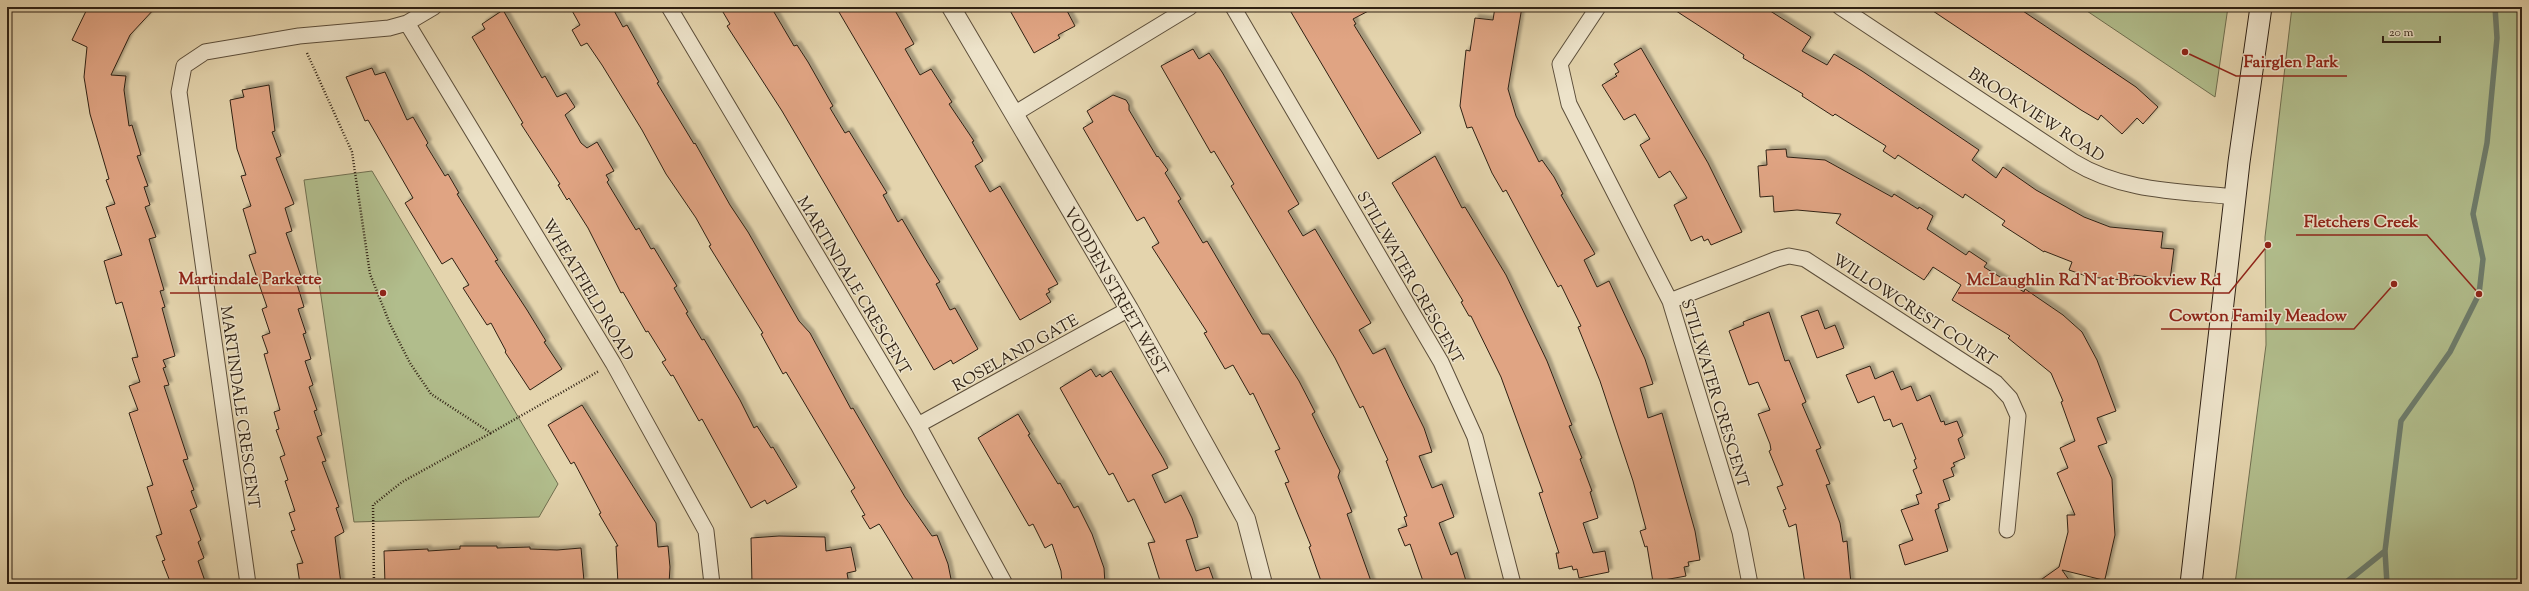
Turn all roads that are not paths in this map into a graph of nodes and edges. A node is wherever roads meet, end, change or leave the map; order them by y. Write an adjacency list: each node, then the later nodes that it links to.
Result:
1 (434, 7): 9 (street, MARTINDALE CRESCENT)
2 (669, 7): 14 (street, MARTINDALE CRESCENT)
3 (951, 7): 10 (street, VODDEN STREET WEST)
4 (1190, 7): 10 (street)
5 (1233, 7): 20 (street, STILLWATER CRESCENT)
6 (1598, 7): 12 (street, STILLWATER CRESCENT)
7 (1840, 7): 11 (street, BROOKVIEW ROAD)
8 (2261, 7): 11 (main road)
9 (407, 23): 16 (street, MARTINDALE CRESCENT); 17 (street, WHEATFIELD ROAD)
10 (1014, 114): 13 (street, VODDEN STREET WEST)
11 (2235, 197): 22 (main road)
12 (1670, 301): 15 (street, WILLOWCREST COURT); 21 (street, STILLWATER CRESCENT)
13 (1129, 309): 14 (street, ROSELAND GATE); 19 (street, VODDEN STREET WEST)
14 (918, 425): 18 (street, MARTINDALE CRESCENT)
15 (2007, 530)
16 (248, 584)
17 (712, 584)
18 (1006, 584)
19 (1263, 584)
20 (1513, 584)
21 (1750, 584)
22 (2191, 584)

